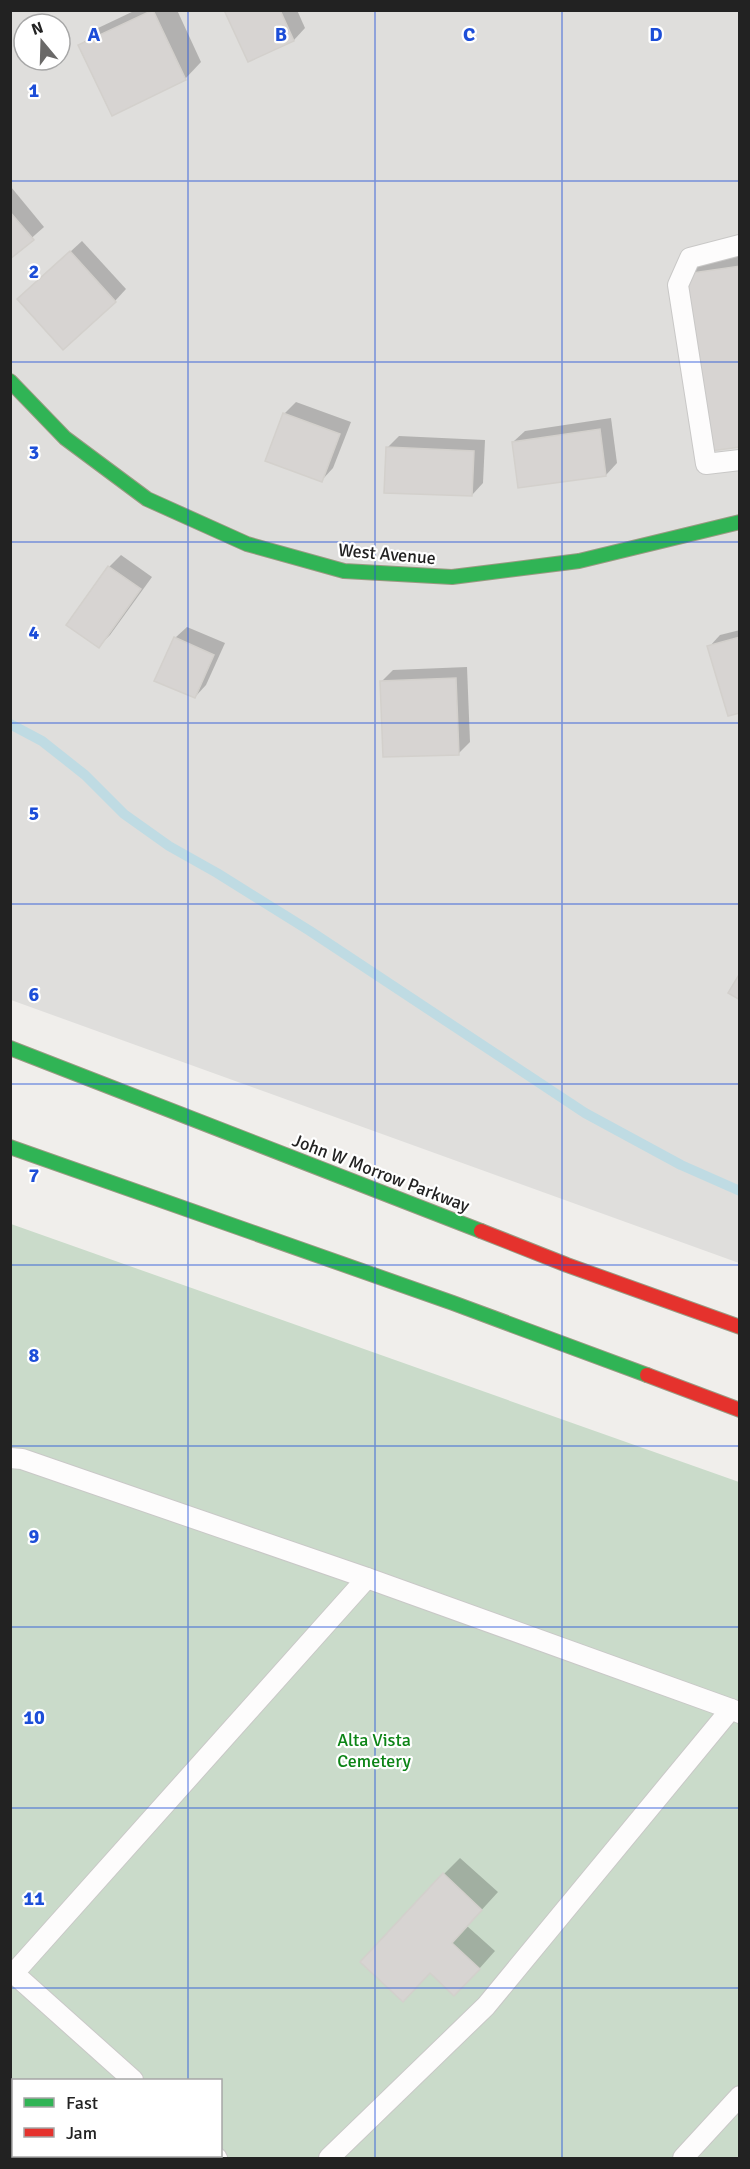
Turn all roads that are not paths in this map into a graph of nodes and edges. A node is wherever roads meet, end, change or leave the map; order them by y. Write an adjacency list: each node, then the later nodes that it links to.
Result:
1 (740, 246): 3 (lane)
2 (10, 381): 4 (main road, West Avenue)
3 (740, 460)
4 (740, 522)
5 (10, 1048): 7 (main road, John W Morrow Parkway)
6 (10, 1147): 8 (main road)
7 (740, 1327)
8 (740, 1410)
9 (10, 1458): 10 (lane)
10 (367, 1578): 11 (lane); 12 (lane)
11 (735, 1711): 15 (lane)
12 (12, 1971): 13 (lane)
13 (132, 2079)
14 (740, 2096): 16 (lane)
15 (329, 2158)
16 (683, 2158)

